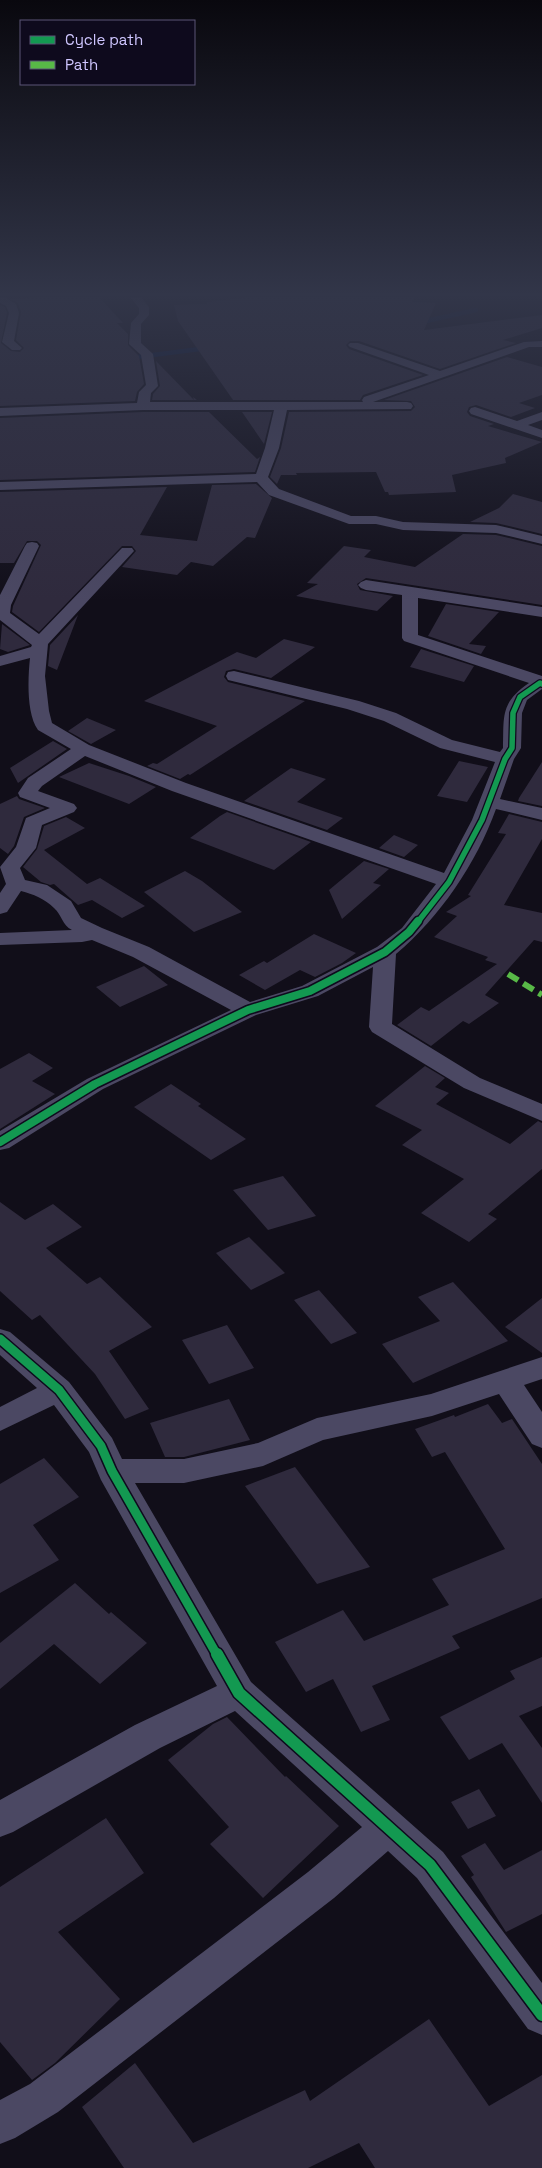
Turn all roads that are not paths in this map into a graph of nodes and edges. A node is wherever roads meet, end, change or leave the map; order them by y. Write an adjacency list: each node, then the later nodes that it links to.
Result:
1 (144, 398): 4 (street)
2 (374, 398): 3 (street)
3 (357, 404)
4 (143, 406): 6 (street); 8 (street)
5 (407, 406): 6 (street)
6 (281, 407): 12 (street)
7 (475, 411): 10 (street)
8 (0, 412)
9 (542, 416): 10 (street)
10 (520, 426): 11 (street)
11 (542, 434)
12 (261, 478): 13 (street); 14 (street)
13 (0, 486)
14 (542, 540)
15 (32, 546): 20 (street)
16 (127, 551): 20 (street)
17 (366, 585): 18 (street)
18 (410, 591): 19 (street); 23 (street)
19 (542, 612)
20 (40, 646): 21 (street); 24 (street)
21 (0, 661)
22 (234, 676): 25 (street)
23 (541, 683): 25 (street)
24 (83, 749): 28 (street); 29 (street)
25 (506, 759): 26 (street)
26 (489, 802): 27 (street); 28 (street)
27 (542, 814)
28 (449, 882): 33 (street)
29 (16, 884): 30 (street); 31 (street)
30 (0, 908)
31 (94, 932): 32 (street); 34 (street)
32 (0, 939)
33 (385, 952): 34 (street); 35 (street)
34 (248, 1010): 36 (street)
35 (542, 1113)
36 (0, 1142)
37 (0, 1339): 40 (street)
38 (542, 1368): 39 (street)
39 (504, 1380): 42 (street); 43 (street)
40 (58, 1390): 41 (street); 43 (street)
41 (0, 1420)
42 (542, 1436)
43 (112, 1471): 44 (street)
44 (239, 1693): 45 (street); 46 (street)
45 (0, 1820)
46 (388, 1828): 47 (street); 48 (street)
47 (542, 2015)
48 (0, 2123)

